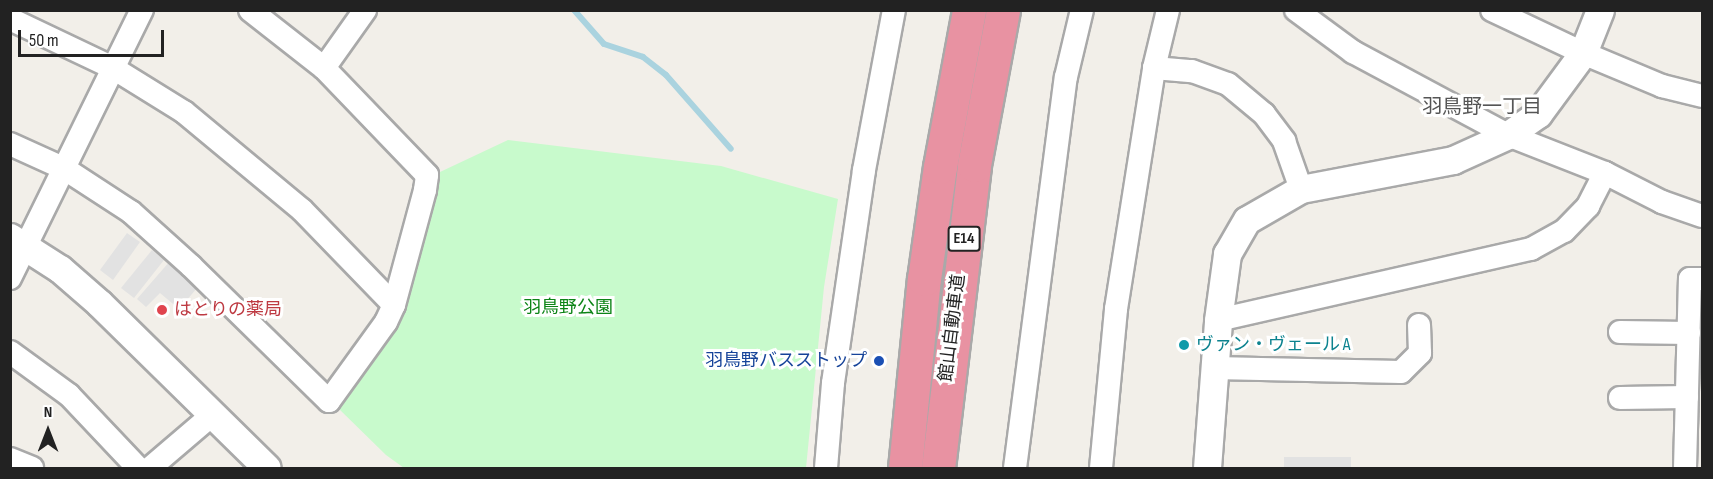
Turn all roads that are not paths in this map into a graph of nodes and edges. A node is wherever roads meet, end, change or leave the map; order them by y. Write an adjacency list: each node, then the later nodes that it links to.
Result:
1 (142, 10): 14 (street)
2 (250, 10): 15 (street)
3 (365, 10): 15 (street)
4 (894, 10): 42 (street)
5 (969, 10): 43 (highway, 館山自動車道 / E14)
6 (1003, 10): 44 (highway, 館山自動車道 / E14)
7 (1082, 10): 45 (street)
8 (1168, 10): 16 (street)
9 (1296, 10): 18 (street)
10 (1492, 10): 13 (street)
11 (1600, 10): 13 (street)
12 (10, 20): 14 (street)
13 (1583, 53): 17 (street); 18 (street)
14 (113, 68): 20 (street); 27 (street)
15 (324, 68): 27 (street)
16 (1154, 68): 22 (street); 46 (street)
17 (1702, 96)
18 (1508, 135): 21 (street); 22 (street)
19 (10, 144): 20 (street)
20 (65, 170): 24 (street); 27 (street)
21 (1605, 173): 23 (street); 28 (street)
22 (1301, 189): 28 (street)
23 (1702, 216)
24 (19, 242): 25 (street); 36 (street)
25 (10, 278)
26 (1702, 279): 31 (street)
27 (394, 304)
28 (1218, 320): 33 (street)
29 (1419, 325): 33 (street)
30 (1620, 332): 31 (street)
31 (1689, 333): 34 (street)
32 (10, 352): 39 (street)
33 (1215, 368): 47 (street)
34 (1687, 397): 35 (street); 48 (street)
35 (1620, 398)
36 (212, 415): 40 (street); 41 (street)
37 (10, 459): 38 (street)
38 (32, 468)
39 (138, 468)
40 (150, 468)
41 (267, 468)
42 (826, 468)
43 (905, 468)
44 (938, 468)
45 (1016, 468)
46 (1101, 468)
47 (1207, 468)
48 (1685, 468)

